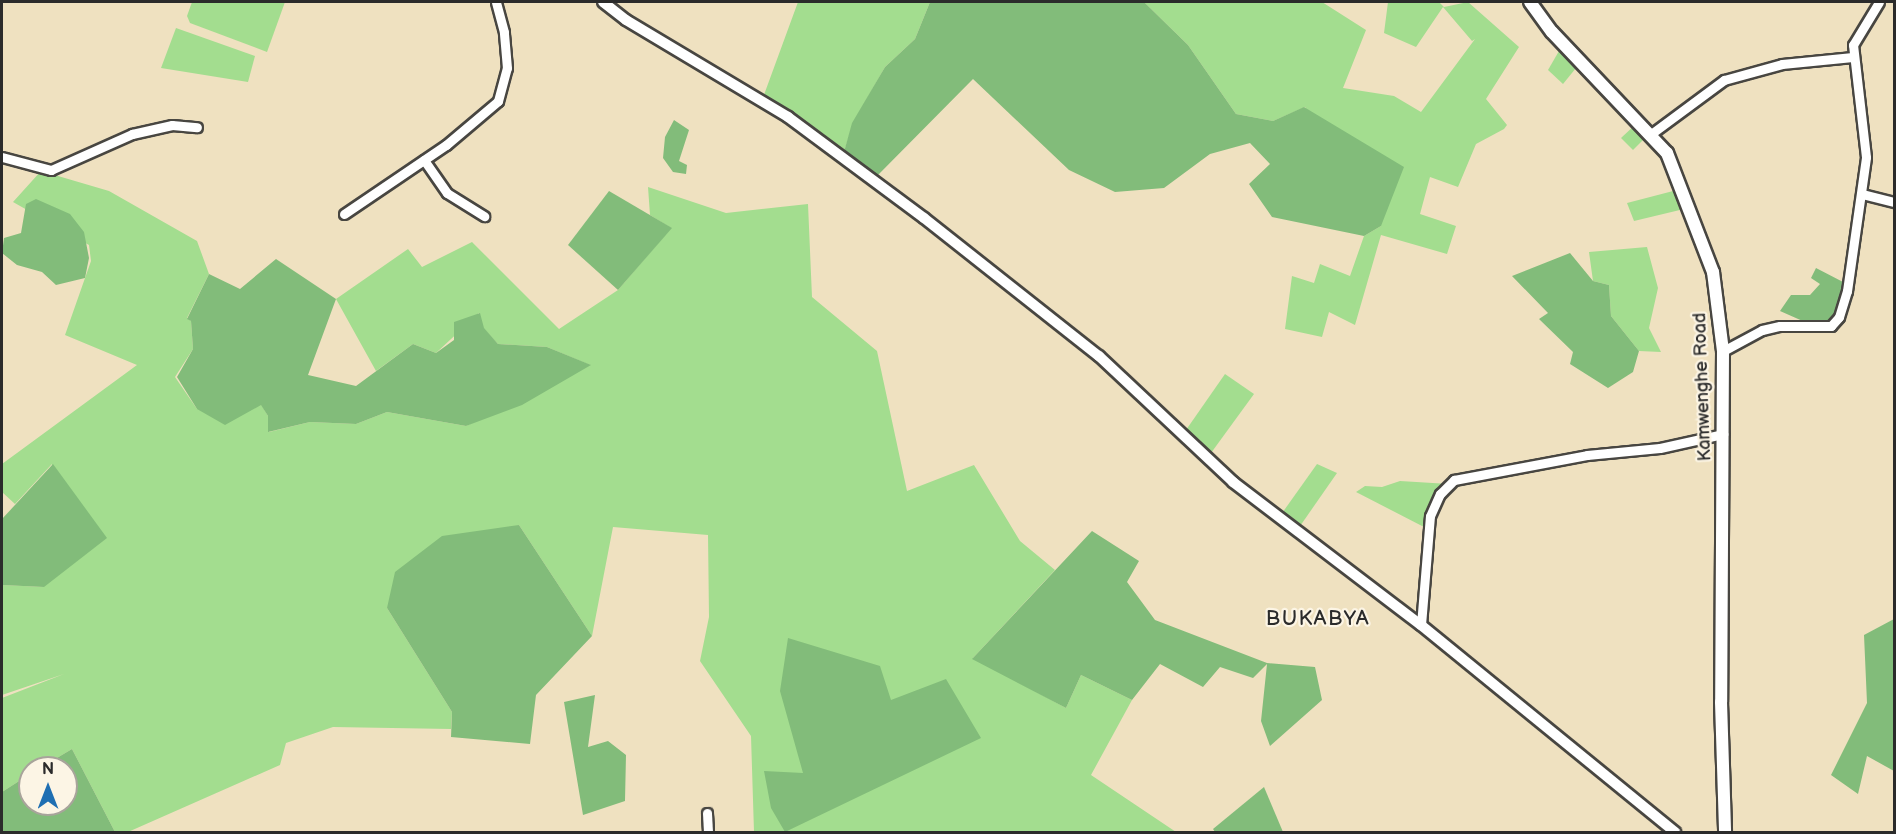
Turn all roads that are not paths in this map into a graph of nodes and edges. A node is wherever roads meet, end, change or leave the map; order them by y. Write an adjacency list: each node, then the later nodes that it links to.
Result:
1 (496, 2): 9 (street)
2 (603, 2): 16 (street)
3 (1530, 2): 7 (main road, Kamwenghe Road)
4 (1879, 2): 5 (street)
5 (1853, 57): 7 (street); 10 (street)
6 (197, 128): 8 (street)
7 (1651, 134): 14 (main road, Kamwenghe Road)
8 (2, 157)
9 (424, 160): 12 (street); 13 (street)
10 (1862, 194): 11 (street); 14 (street)
11 (1894, 202)
12 (344, 214)
13 (484, 216)
14 (1723, 351): 15 (main road, Kamwenghe Road)
15 (1723, 434): 16 (street); 20 (main road, Kamwenghe Road)
16 (1421, 625): 19 (street)
17 (707, 813): 18 (street)
18 (708, 832)
19 (1675, 832)
20 (1725, 832)

